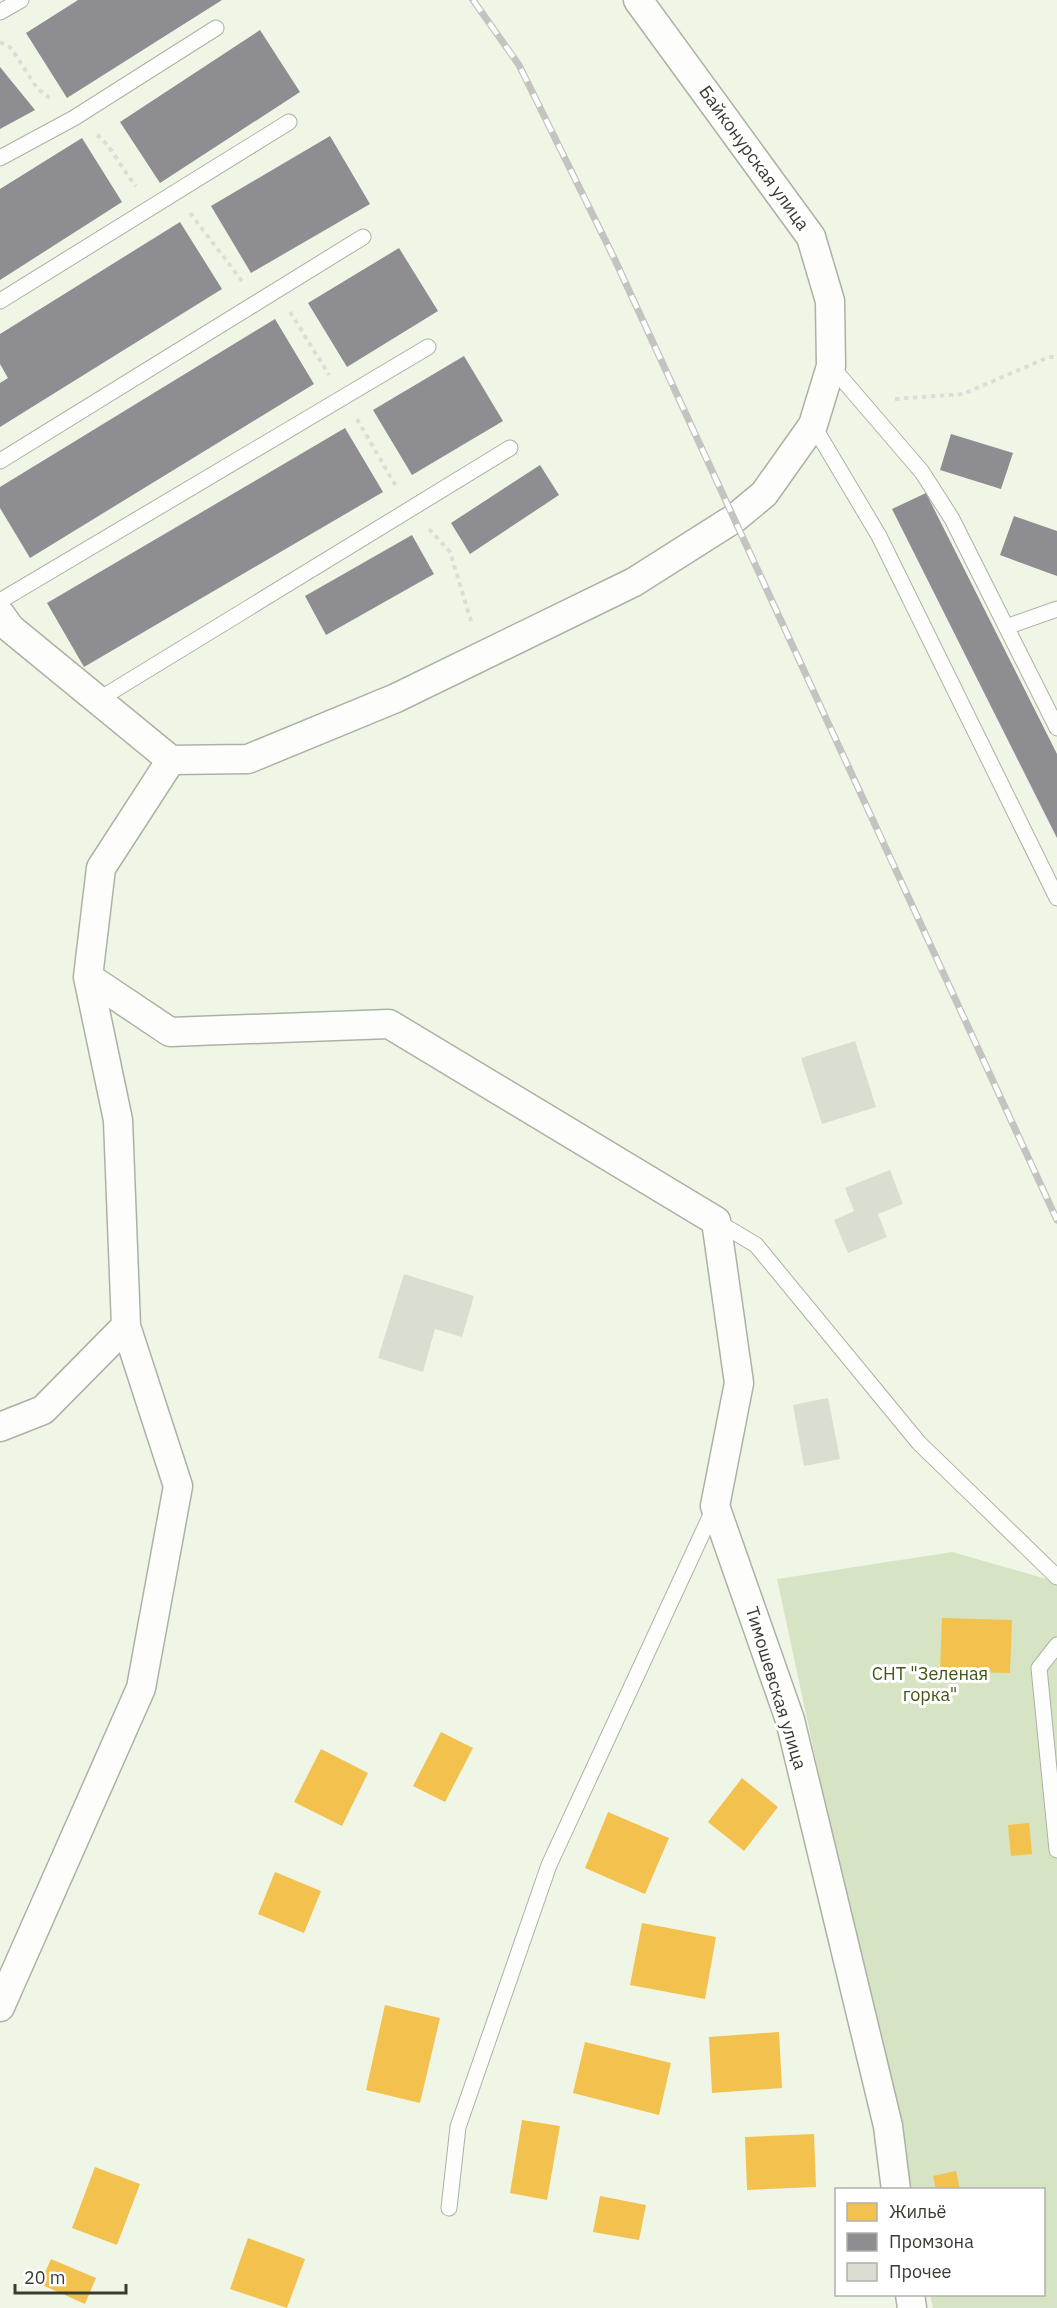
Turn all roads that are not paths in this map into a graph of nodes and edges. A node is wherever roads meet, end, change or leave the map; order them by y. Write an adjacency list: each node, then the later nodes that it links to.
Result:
1 (21, 0): 3 (lane)
2 (638, 0): 10 (street, Байконурская улица)
3 (0, 12)
4 (216, 28): 6 (lane)
5 (289, 122): 8 (lane)
6 (0, 158)
7 (363, 237): 13 (lane)
8 (0, 301)
9 (428, 347): 14 (lane)
10 (831, 366): 11 (street, Байконурская улица); 17 (lane)
11 (813, 425): 20 (street, Байконурская улица); 21 (lane)
12 (510, 448): 18 (lane)
13 (0, 461)
14 (0, 601)
15 (1057, 609): 17 (lane)
16 (0, 614): 18 (street)
17 (1006, 627): 19 (lane)
18 (98, 700): 20 (street)
19 (1057, 728)
20 (171, 760): 22 (street)
21 (1057, 898)
22 (88, 977): 23 (street); 24 (street)
23 (716, 1221): 26 (street); 27 (lane)
24 (126, 1326): 25 (street); 30 (street)
25 (0, 1427)
26 (715, 1506): 31 (street, Тимошевская улица); 32 (lane)
27 (1053, 1569)
28 (1057, 1646): 29 (lane)
29 (1057, 1850)
30 (0, 2007)
31 (896, 2188)
32 (449, 2208)

